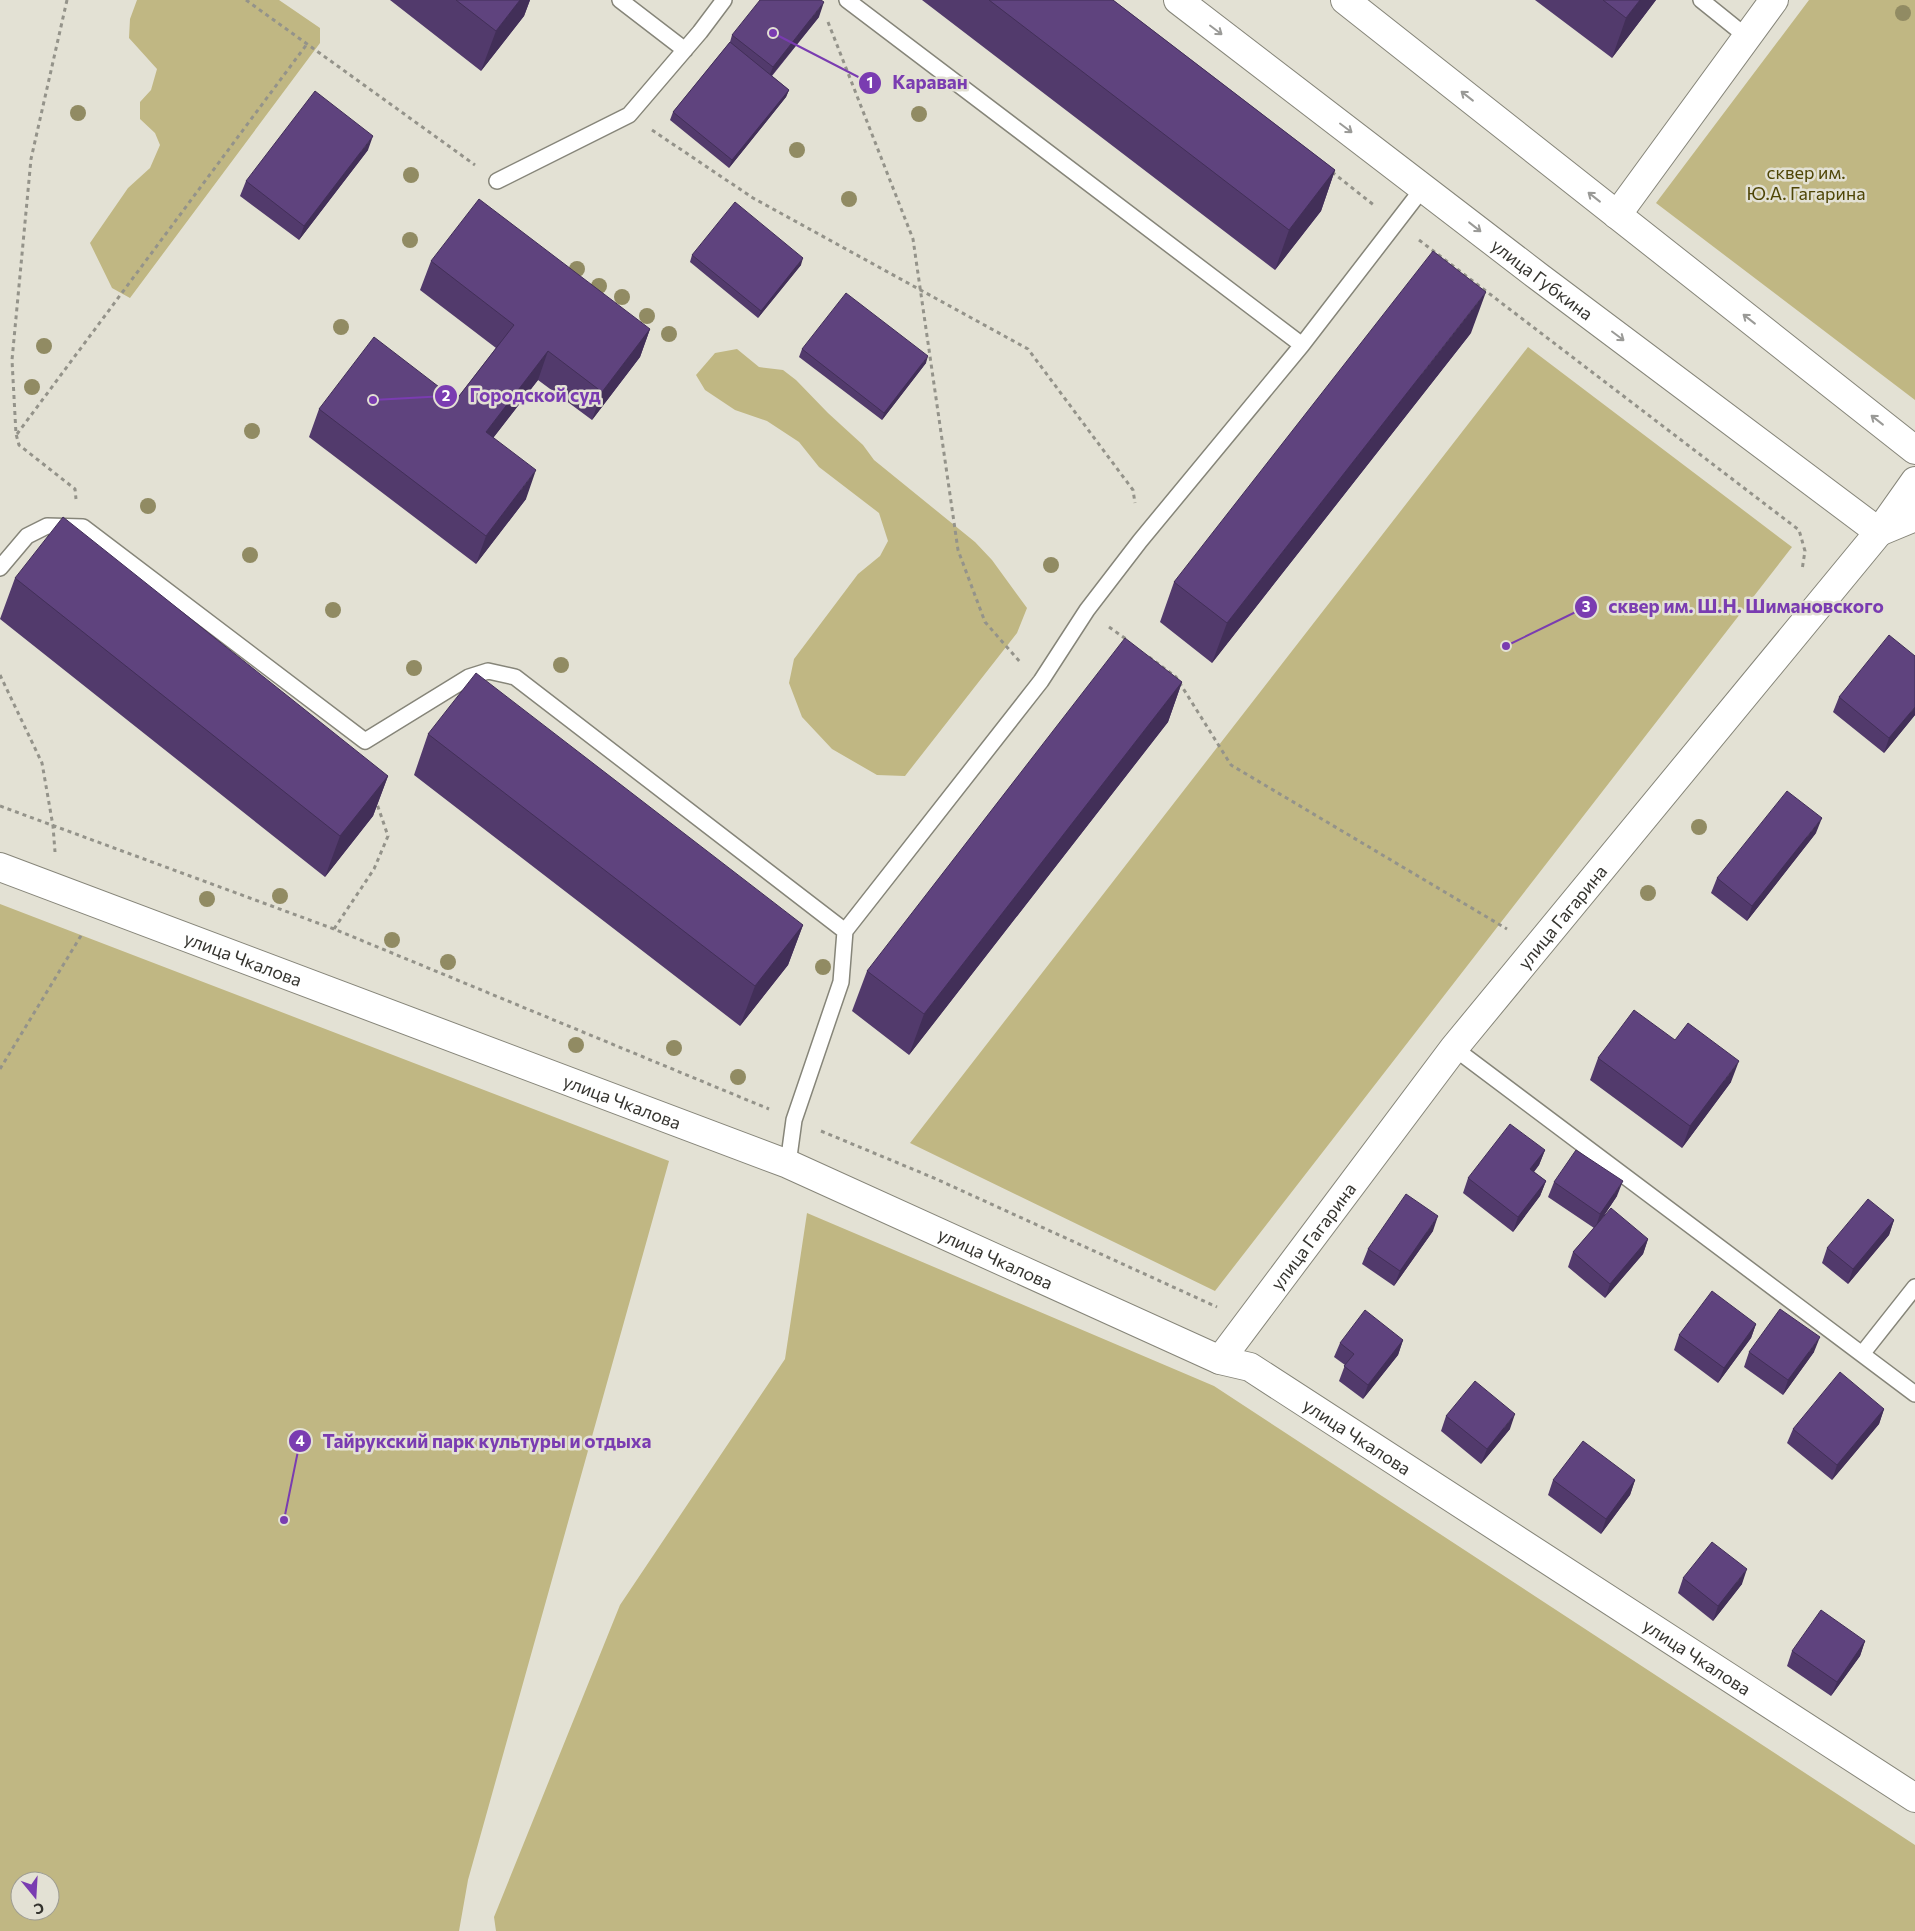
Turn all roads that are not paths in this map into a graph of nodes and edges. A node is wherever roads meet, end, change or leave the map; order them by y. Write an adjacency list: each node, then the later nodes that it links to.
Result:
1 (620, 0): 9 (lane)
2 (724, 0): 9 (lane)
3 (847, 0): 13 (lane)
4 (1178, 0): 11 (street, улица Губкина, one-way to 11)
5 (1345, 0): 12 (street, one-way to 5)
6 (1701, 0): 8 (lane)
7 (1774, 0): 8 (street)
8 (1747, 37): 12 (street)
9 (685, 50): 10 (lane)
10 (497, 181)
11 (1423, 188): 13 (lane); 17 (street, улица Губкина, one-way to 17)
12 (1617, 215): 14 (street, one-way to 12)
13 (1302, 345): 20 (lane)
14 (1915, 450)
15 (1915, 481): 17 (street, улица Гагарина)
16 (1915, 517): 17 (street)
17 (1879, 532): 21 (street, улица Гагарина)
18 (0, 568): 20 (lane)
19 (0, 867): 22 (street, улица Чкалова)
20 (845, 931): 22 (lane)
21 (1454, 1048): 24 (lane); 25 (street, улица Гагарина)
22 (788, 1164): 25 (street, улица Чкалова)
23 (1915, 1287): 24 (lane)
24 (1862, 1354): 26 (lane)
25 (1220, 1360): 27 (street, улица Чкалова)
26 (1915, 1394)
27 (1915, 1798)

